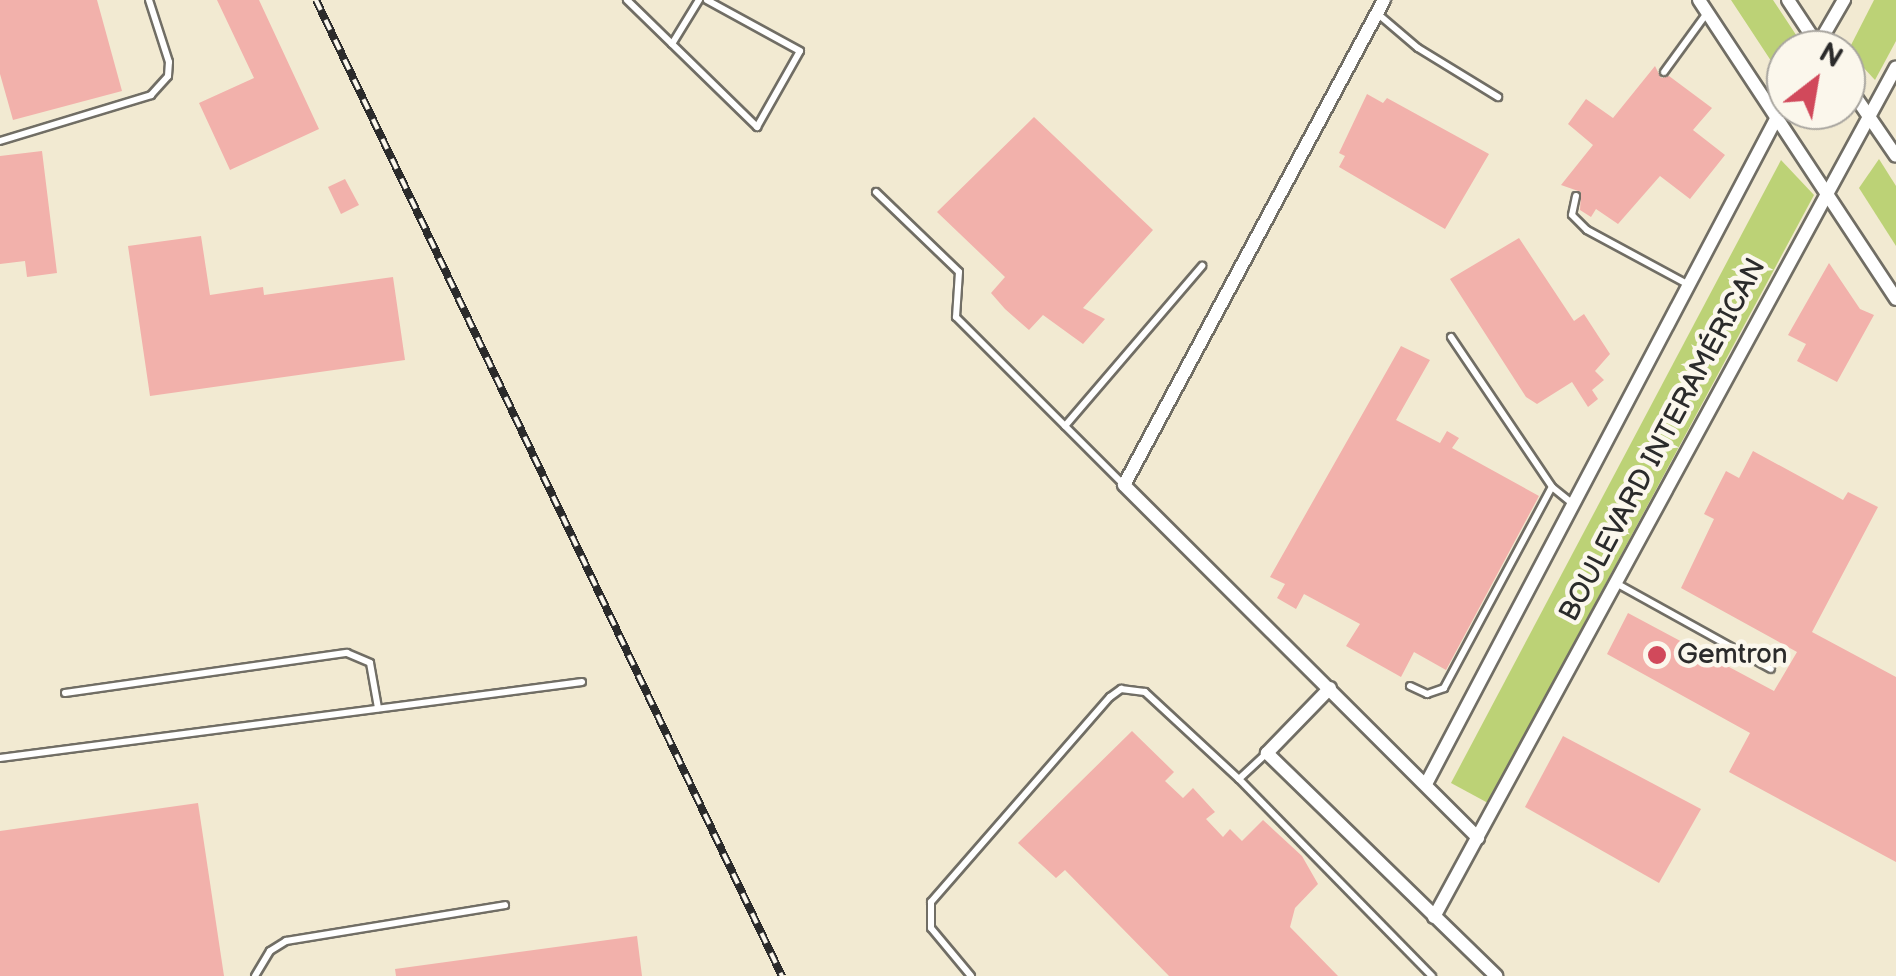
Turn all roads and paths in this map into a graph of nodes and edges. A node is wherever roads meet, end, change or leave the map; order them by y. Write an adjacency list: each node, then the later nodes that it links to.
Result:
1 (150, 0): 22 (lane)
2 (627, 0): 13 (lane)
3 (699, 0): 13 (lane)
4 (707, 0): 13 (lane)
5 (1384, 0): 9 (street)
6 (1699, 0): 10 (street)
7 (1788, 0): 11 (street)
8 (1844, 0): 12 (street)
9 (1377, 13): 16 (lane); 32 (street)
10 (1708, 13): 15 (lane); 17 (street)
11 (1806, 30)
12 (1828, 30)
13 (672, 44)
14 (1896, 68): 19 (street, BOULEVARD INTERAMÉRICAN)
15 (1664, 72)
16 (1498, 97)
17 (1766, 101)
18 (1866, 109): 19 (street)
19 (1870, 114): 23 (street); 24 (street, BOULEVARD INTERAMÉRICAN)
20 (1769, 130): 28 (street, BOULEVARD INTERAMÉRICAN)
21 (1785, 130): 24 (street)
22 (0, 140)
23 (1896, 156)
24 (1826, 191): 29 (street); 35 (street, BOULEVARD INTERAMÉRICAN)
25 (876, 192): 31 (lane)
26 (1576, 196): 28 (lane)
27 (1202, 266): 31 (lane)
28 (1688, 285): 34 (street, BOULEVARD INTERAMÉRICAN)
29 (1896, 299)
30 (1450, 338): 33 (lane)
31 (1064, 426): 32 (lane)
32 (1124, 485): 39 (street)
33 (1552, 488): 34 (lane); 38 (lane)
34 (1572, 504): 45 (street, BOULEVARD INTERAMÉRICAN)
35 (1615, 582): 36 (lane); 46 (street, BOULEVARD INTERAMÉRICAN)
36 (1771, 669)
37 (582, 682): 41 (lane)
38 (1410, 686)
39 (1330, 688): 42 (street); 45 (street)
40 (65, 694): 41 (lane)
41 (378, 708): 43 (lane)
42 (1267, 753): 44 (lane); 48 (street)
43 (0, 758)
44 (1240, 779): 50 (lane); 51 (lane)
45 (1426, 784): 46 (street)
46 (1478, 838): 48 (street, BOULEVARD INTERAMÉRICAN)
47 (505, 905): 49 (lane)
48 (1434, 917): 52 (street)
49 (255, 976)
50 (971, 976)
51 (1432, 976)
52 (1496, 976)

